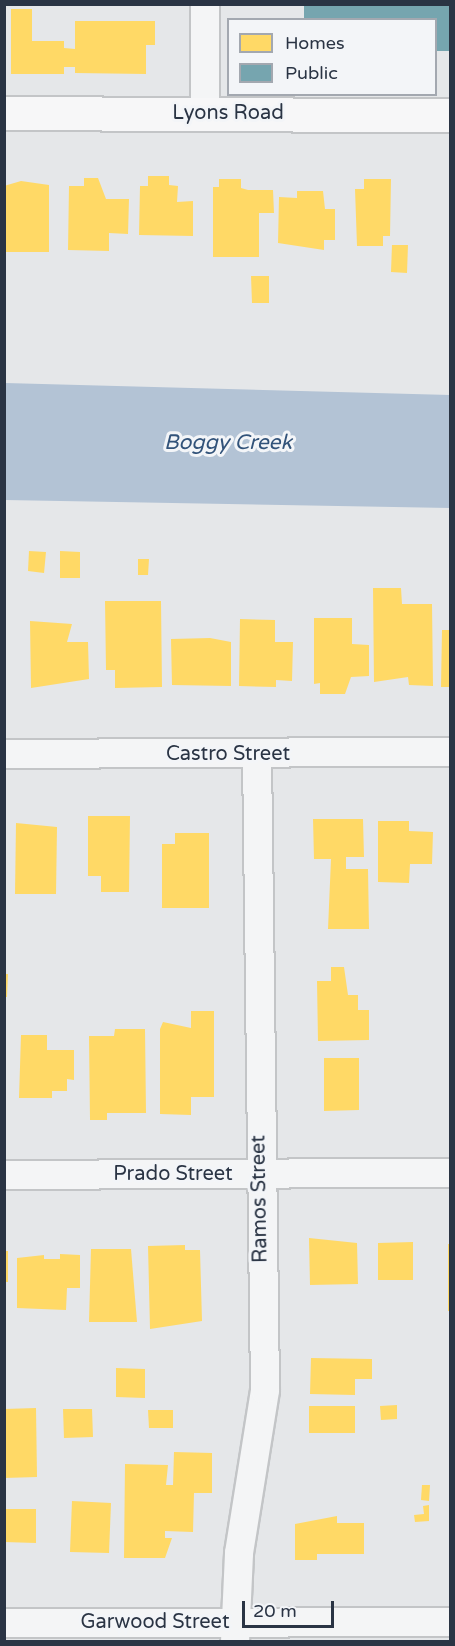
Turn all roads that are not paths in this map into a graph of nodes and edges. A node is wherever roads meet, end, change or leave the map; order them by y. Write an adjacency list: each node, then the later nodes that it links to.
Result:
1 (205, 4): 2 (street)
2 (205, 112): 3 (street, Lyons Road); 4 (street, Lyons Road)
3 (4, 113)
4 (450, 115)
5 (450, 752): 7 (street, Castro Street)
6 (4, 754): 7 (street, Castro Street)
7 (257, 754): 8 (street, Ramos Street)
8 (259, 1173): 9 (street, Prado Street); 10 (street, Prado Street); 13 (street, Ramos Street)
9 (450, 1173)
10 (4, 1174)
11 (450, 1622): 13 (street, Garwood Street)
12 (4, 1623): 13 (street, Garwood Street)
13 (235, 1632)

